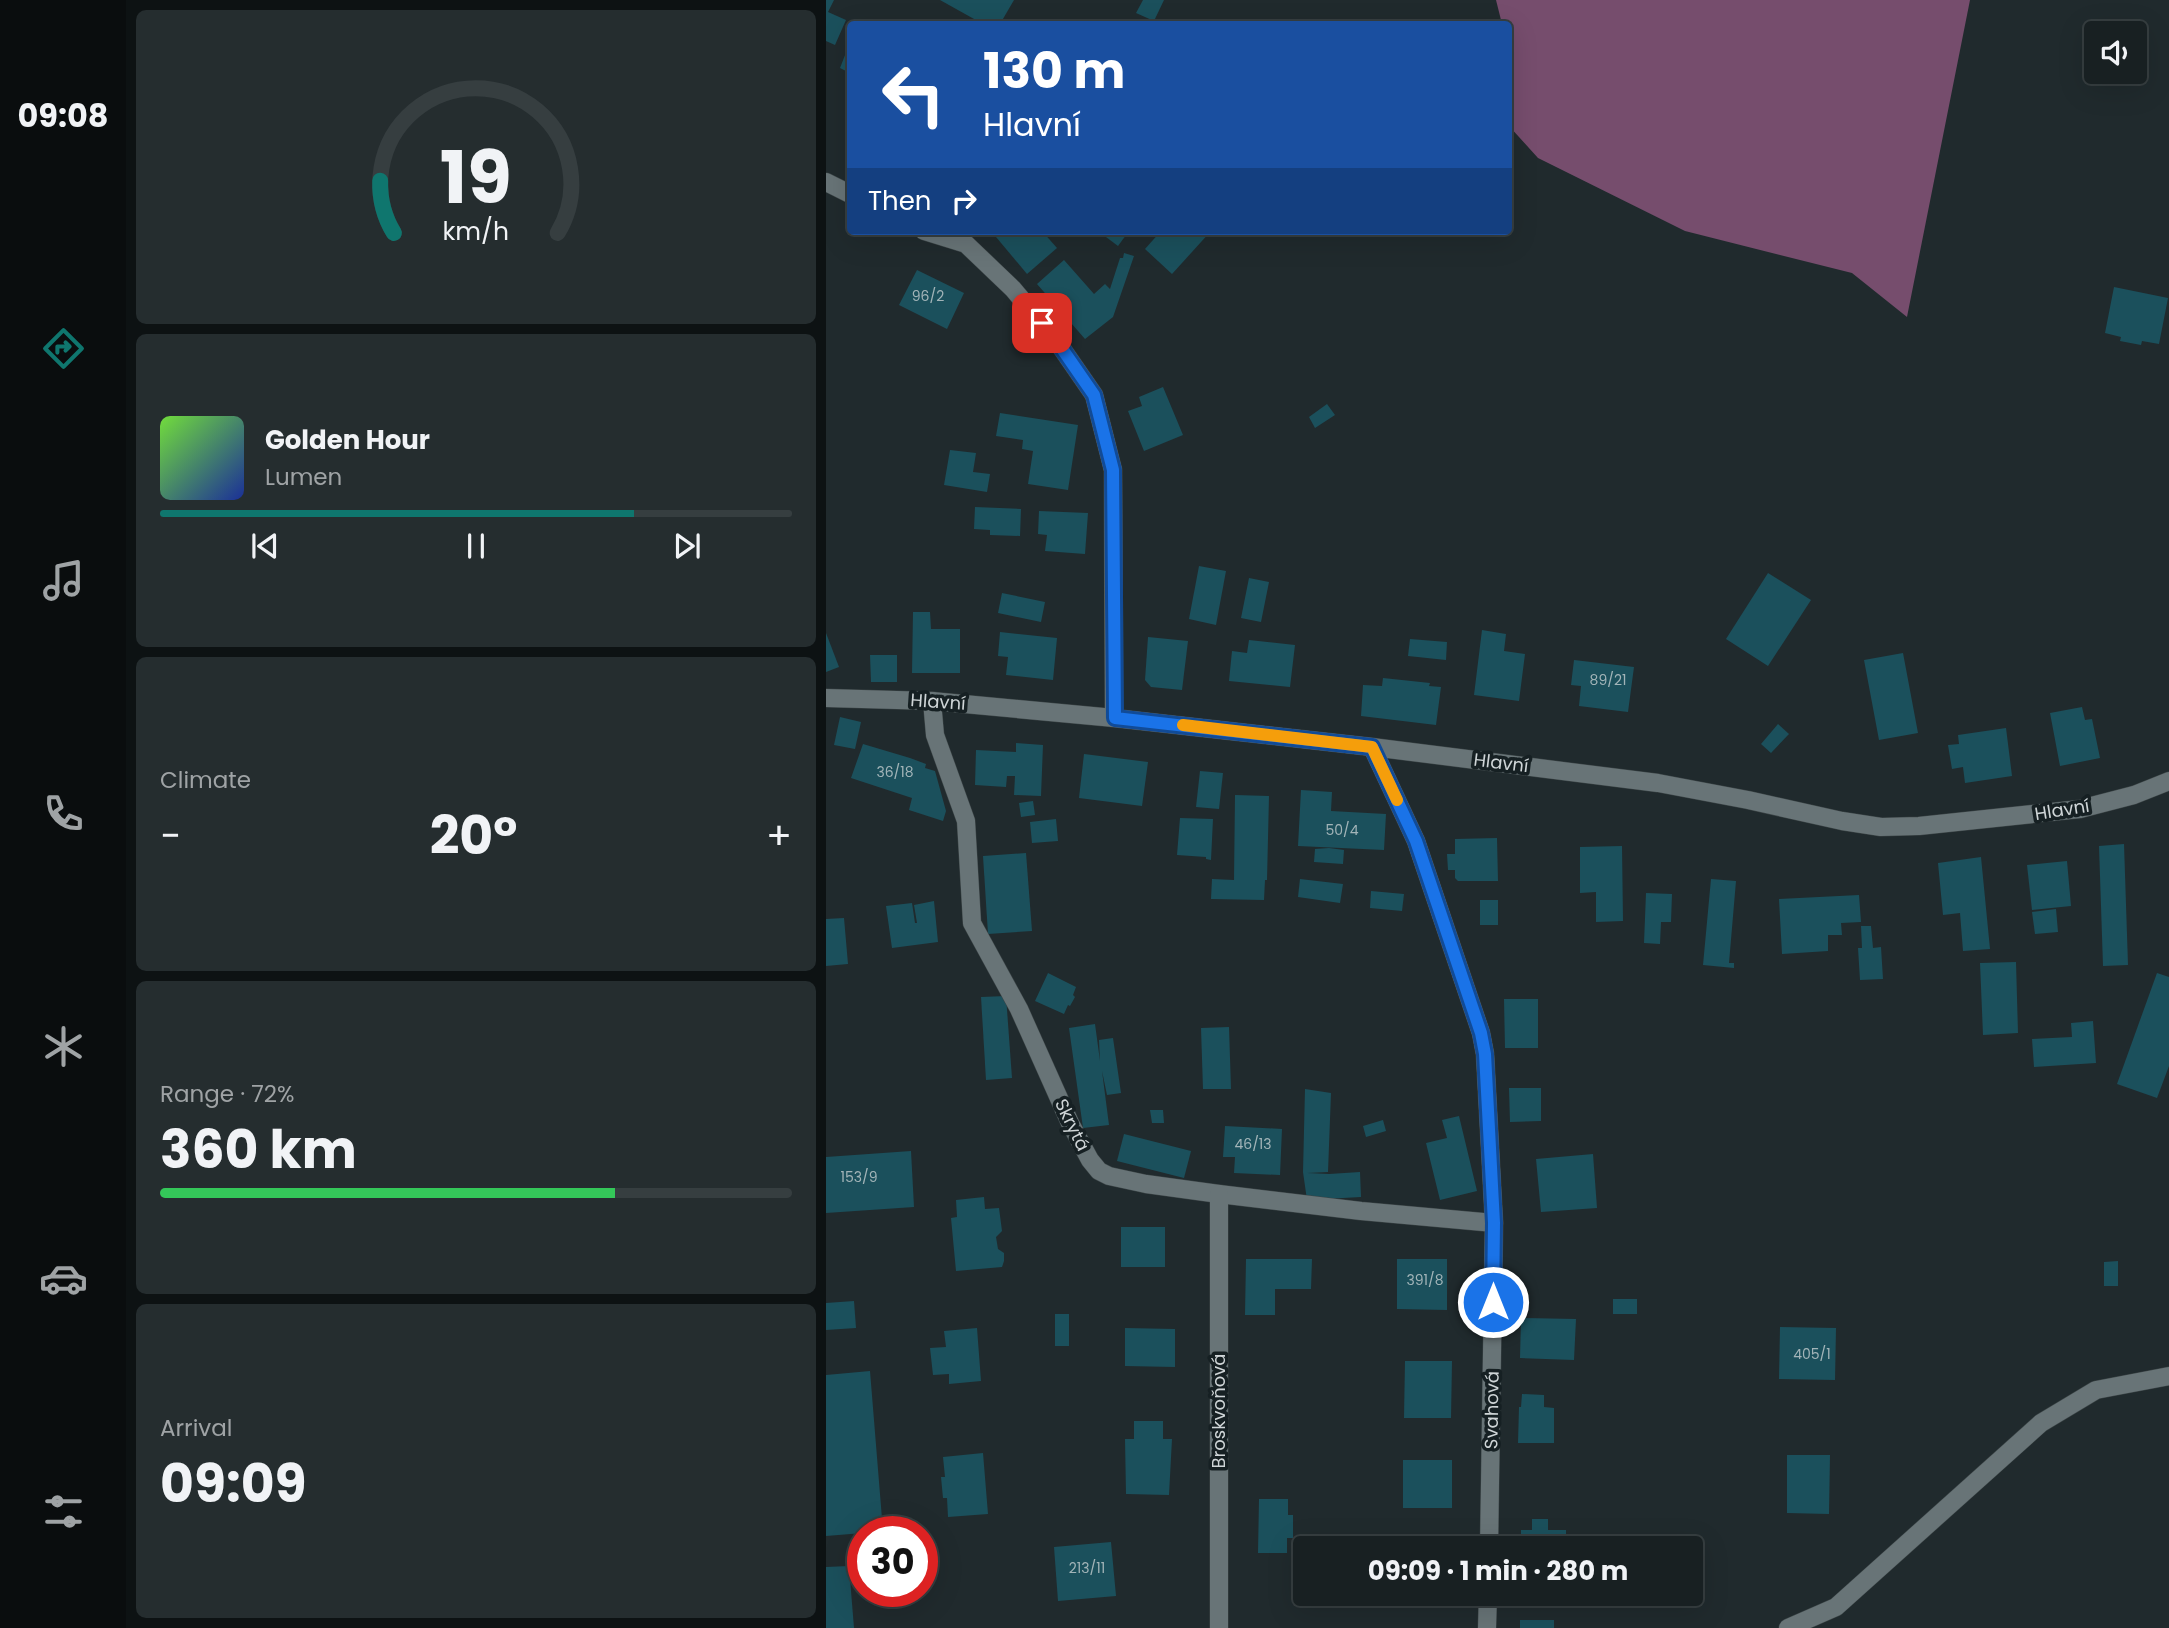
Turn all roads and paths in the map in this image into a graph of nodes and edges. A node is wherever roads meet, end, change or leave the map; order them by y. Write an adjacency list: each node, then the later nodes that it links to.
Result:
1 (826, 182): 2 (street)
2 (847, 192)
3 (937, 235): 6 (street)
4 (826, 698): 5 (street, Hlavní)
5 (932, 701): 6 (street, Hlavní); 9 (street, Skrytá)
6 (1115, 718): 7 (street, Hlavní)
7 (1372, 747): 8 (street, Hlavní); 10 (street, Svahová)
8 (2169, 781)
9 (1219, 1194): 10 (street, Skrytá); 14 (street, Broskvoňová)
10 (1494, 1223): 12 (street, Svahová)
11 (2169, 1376): 16 (street)
12 (1489, 1536)
13 (1488, 1606): 15 (street)
14 (1219, 1628)
15 (1487, 1628)
16 (1788, 1628)

